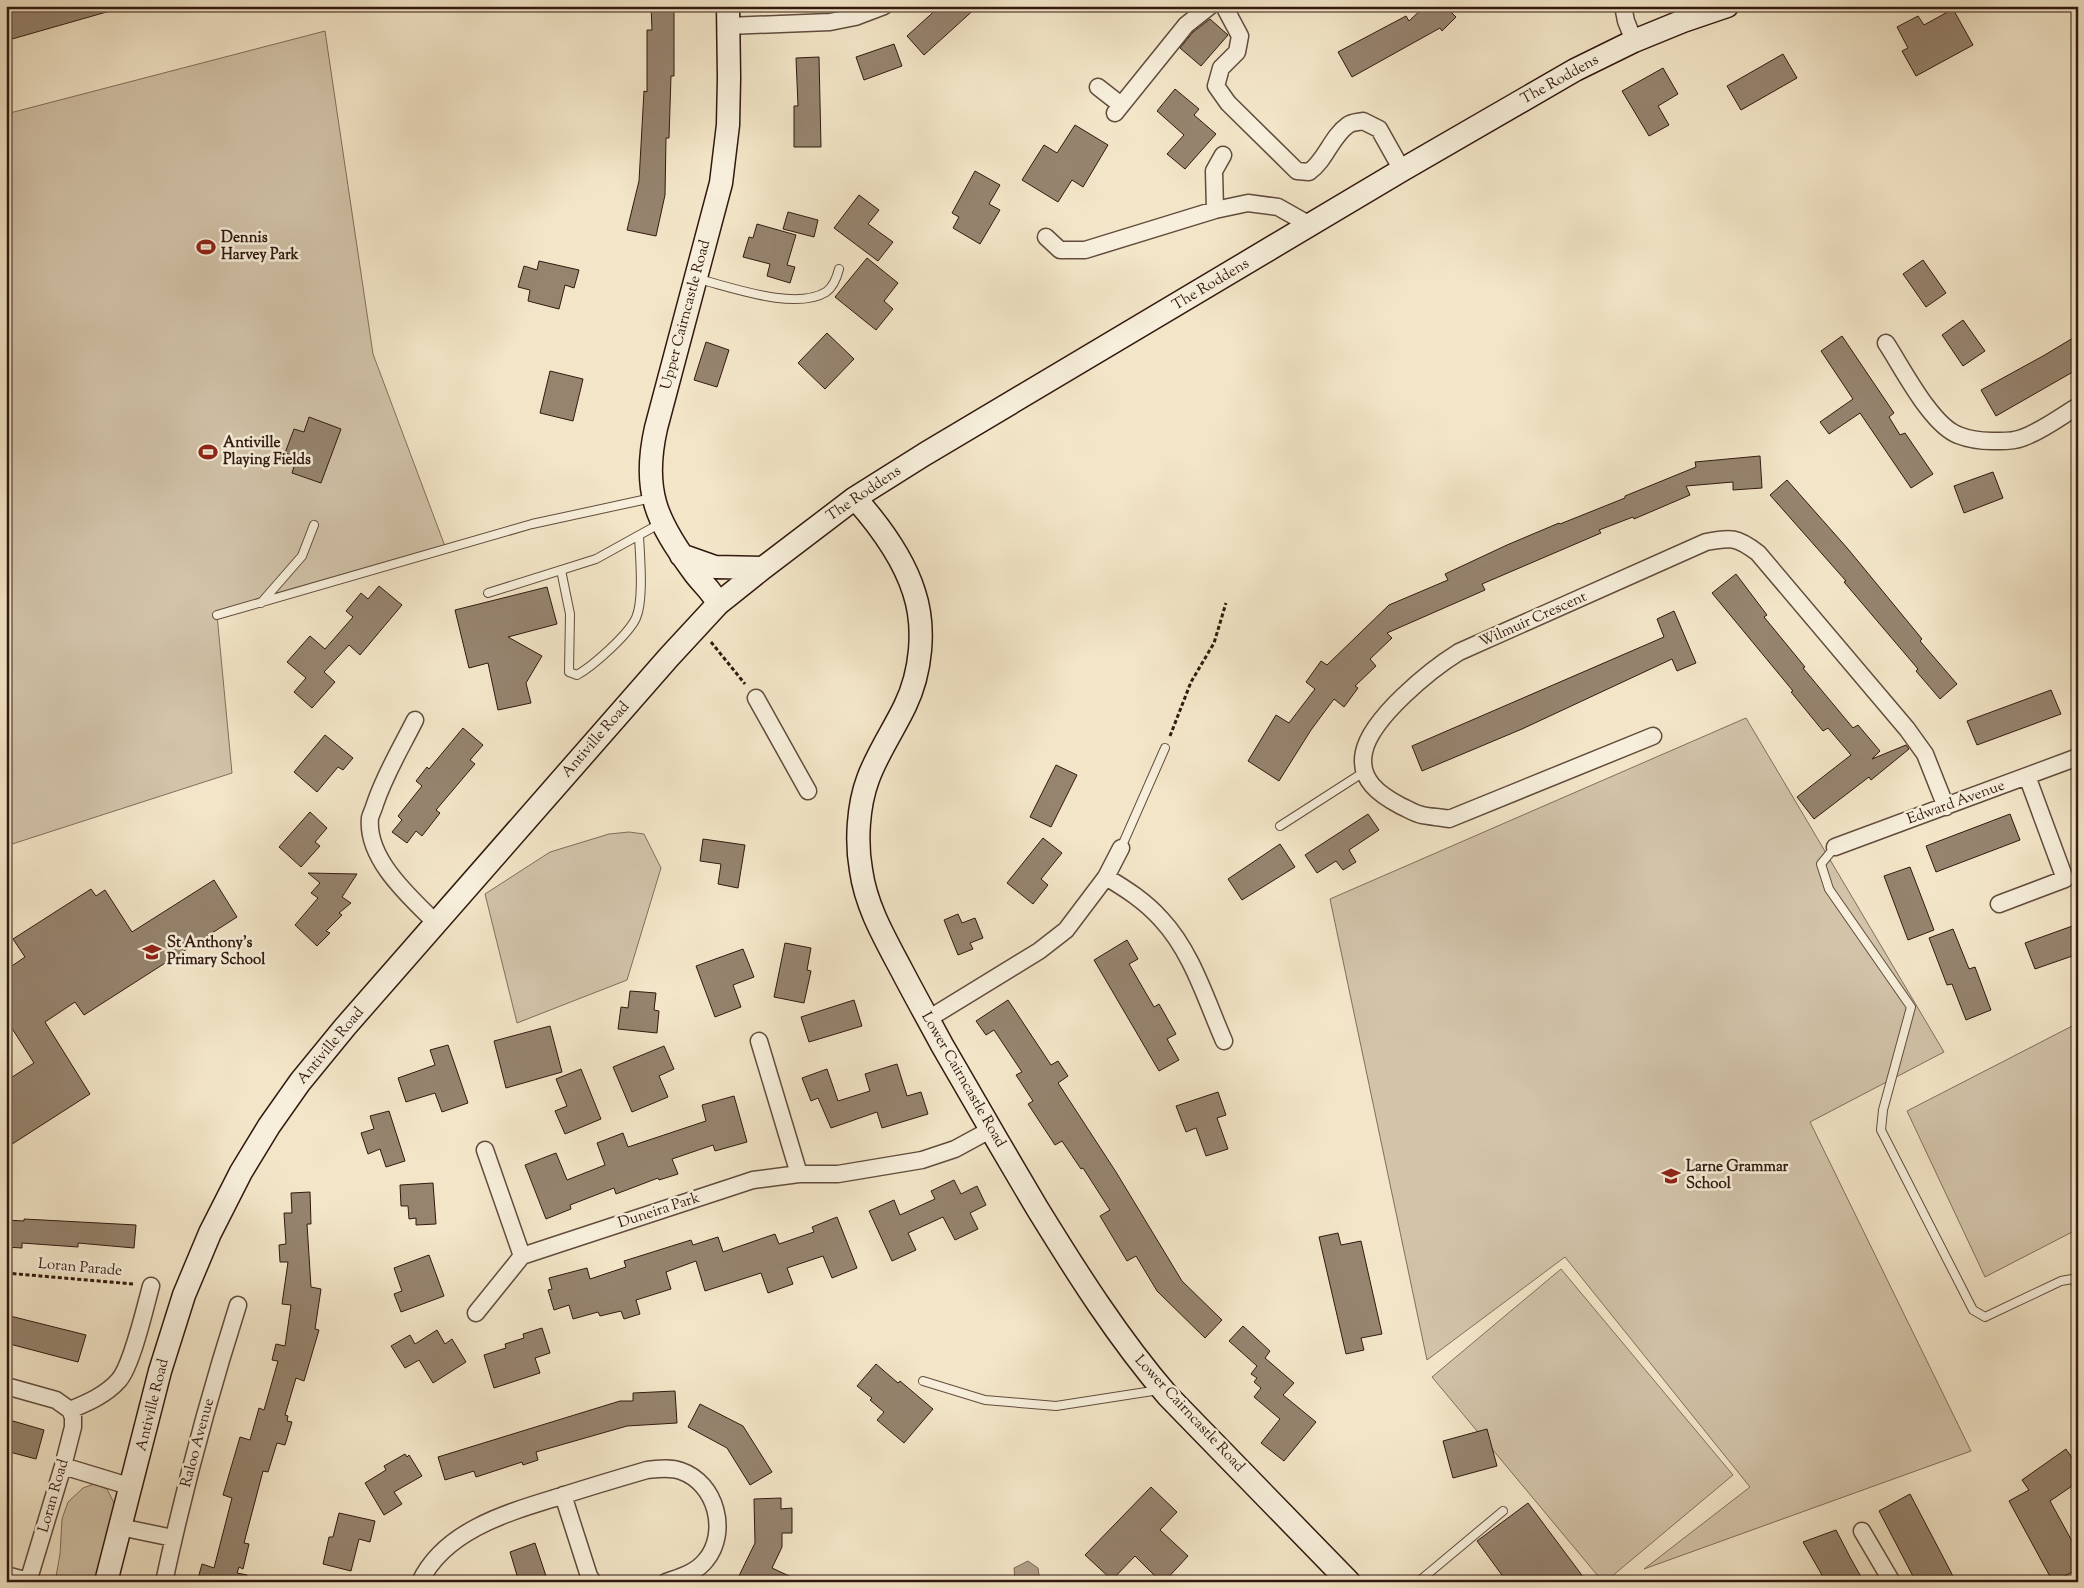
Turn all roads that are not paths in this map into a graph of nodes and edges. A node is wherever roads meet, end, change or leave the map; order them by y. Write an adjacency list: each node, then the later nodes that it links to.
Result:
1 (884, 6): 6 (street)
2 (1210, 6): 8 (street)
3 (1224, 6): 10 (street)
4 (1623, 6): 7 (street)
5 (1727, 6): 7 (street, The Roddens)
6 (728, 16): 15 (street, Upper Cairncastle Road)
7 (1634, 41): 10 (street, The Roddens)
8 (1098, 87)
9 (1223, 155): 11 (street)
10 (1402, 170): 12 (street, The Roddens)
11 (1215, 210): 12 (street); 13 (street)
12 (1310, 225): 19 (street, The Roddens)
13 (1046, 237)
14 (840, 269): 15 (lane)
15 (696, 279): 18 (street, Upper Cairncastle Road)
16 (1886, 343): 17 (street)
17 (2078, 406)
18 (652, 498): 20 (street, Upper Cairncastle Road); 27 (lane)
19 (854, 498): 24 (street, The Roddens); 45 (street, Lower Cairncastle Road)
20 (662, 523): 22 (lane); 23 (street, Upper Cairncastle Road)
21 (314, 525): 27 (lane)
22 (639, 536): 25 (lane); 25 (lane)
23 (681, 555): 24 (street); 28 (street, Upper Cairncastle Road)
24 (763, 568): 28 (street, The Roddens)
25 (561, 570): 26 (lane)
26 (488, 593)
27 (261, 603): 29 (lane)
28 (718, 604): 44 (street, Antiville Road)
29 (217, 615)
30 (756, 698): 37 (street)
31 (415, 720): 44 (street)
32 (1653, 736): 35 (street)
33 (1165, 748): 40 (lane)
34 (2078, 757): 36 (street, Edward Avenue)
35 (1364, 772): 38 (street, Wilmuir Crescent); 39 (lane)
36 (2027, 776): 38 (street, Edward Avenue); 43 (street)
37 (808, 791)
38 (1946, 807): 41 (street, Edward Avenue)
39 (1280, 826)
40 (1121, 848): 42 (street)
41 (1835, 848): 52 (lane)
42 (1106, 877): 45 (street); 47 (street)
43 (1999, 904)
44 (436, 923): 61 (street, Antiville Road)
45 (928, 1019): 48 (street, Lower Cairncastle Road)
46 (759, 1041): 50 (street)
47 (1224, 1041)
48 (990, 1130): 50 (street, Duneira Park); 58 (street, Lower Cairncastle Road)
49 (484, 1150): 51 (street)
50 (798, 1174): 51 (street, Duneira Park)
51 (522, 1256): 55 (street)
52 (2078, 1285)
53 (151, 1286): 59 (street)
54 (238, 1305): 66 (street, Raloo Avenue)
55 (476, 1313)
56 (924, 1381): 58 (lane)
57 (6, 1386): 59 (street)
58 (1163, 1390): 74 (street, Lower Cairncastle Road)
59 (70, 1410): 60 (street, Loran Road)
60 (63, 1466): 61 (street); 68 (street, Loran Road)
61 (132, 1487): 64 (street, Antiville Road)
62 (563, 1495): 71 (street); 72 (street); 73 (street)
63 (1503, 1511): 75 (lane)
64 (120, 1527): 66 (street); 69 (street, Antiville Road)
65 (1862, 1531): 76 (street)
66 (173, 1538): 70 (street, Raloo Avenue)
67 (6, 1575): 68 (street)
68 (28, 1582)
69 (106, 1582)
70 (164, 1582)
71 (420, 1582)
72 (593, 1582)
73 (666, 1582)
74 (1349, 1582)
75 (1418, 1582)
76 (1892, 1582)

